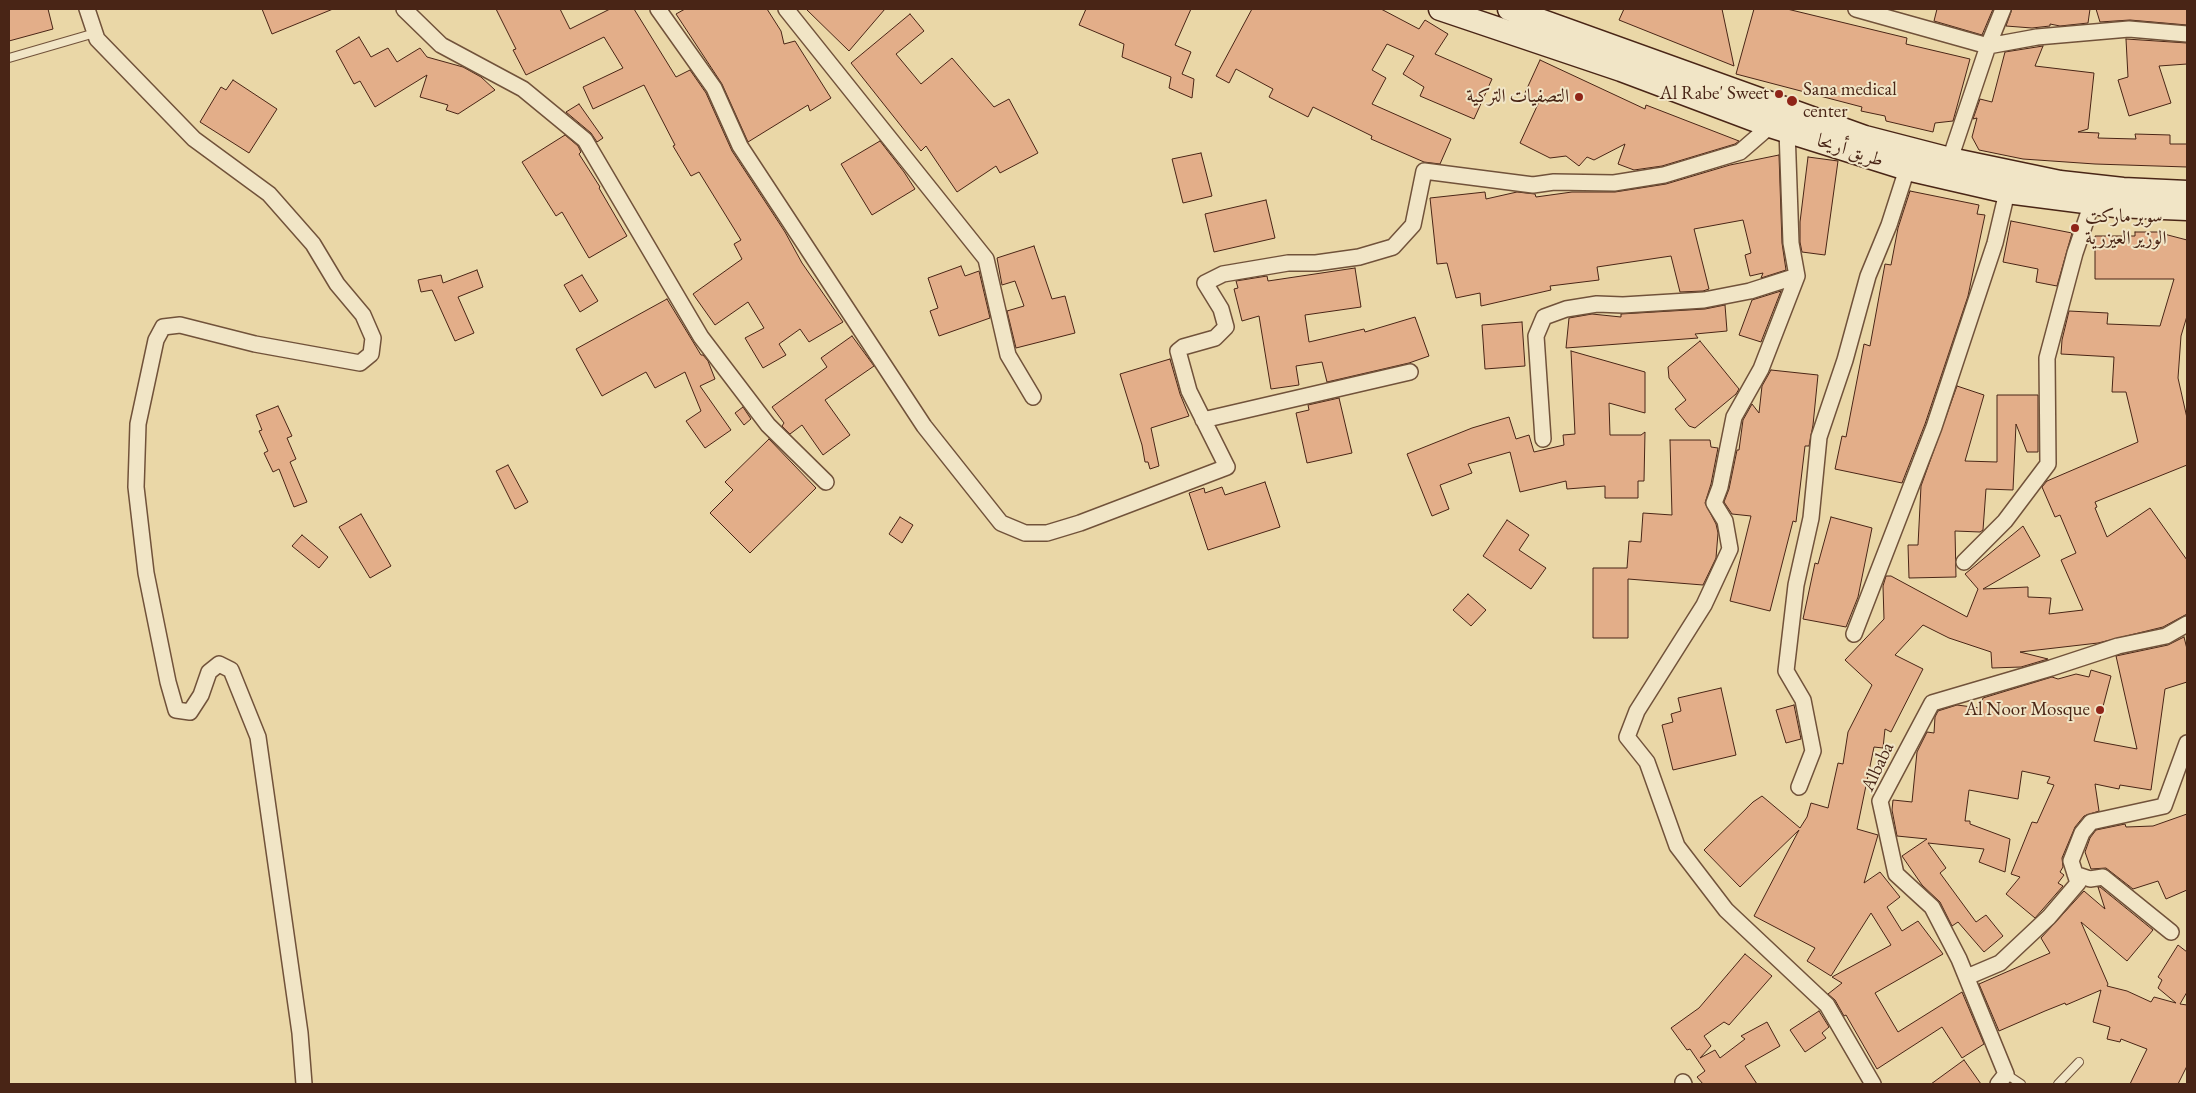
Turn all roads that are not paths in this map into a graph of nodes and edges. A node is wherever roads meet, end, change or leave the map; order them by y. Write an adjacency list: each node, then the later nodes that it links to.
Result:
1 (87, 9): 9 (street)
2 (404, 9): 25 (street)
3 (658, 9): 23 (street)
4 (786, 9): 22 (street)
5 (1440, 9): 13 (main road, طريق أريحا)
6 (1509, 9): 14 (main road, طريق أريحا)
7 (1856, 9): 11 (street)
8 (2003, 9): 11 (street)
9 (95, 33): 12 (lane); 36 (street)
10 (2187, 34): 11 (street)
11 (1988, 46): 14 (street)
12 (9, 58)
13 (1778, 128): 15 (main road, طريق أريحا); 20 (street); 23 (street)
14 (1950, 159): 17 (main road, طريق أريحا)
15 (1907, 169): 16 (main road, طريق أريحا); 30 (street)
16 (2007, 192): 18 (main road, طريق أريحا); 28 (street)
17 (2187, 192)
18 (2092, 203): 19 (main road, طريق أريحا); 26 (street)
19 (2187, 209)
20 (1797, 276): 24 (street); 37 (street)
21 (1410, 372): 23 (street)
22 (1033, 397)
23 (1203, 420)
24 (1543, 439)
25 (826, 482)
26 (1964, 562)
27 (2187, 624): 33 (street, Albaba)
28 (1854, 634)
29 (2187, 743): 31 (street)
30 (1799, 786)
31 (2075, 874): 32 (street); 33 (street)
32 (2171, 932)
33 (1967, 977): 35 (street, Albaba)
34 (2079, 1062): 39 (lane)
35 (2002, 1079): 38 (lane)
36 (304, 1084)
37 (1873, 1084)
38 (2021, 1084)
39 (2058, 1084)

